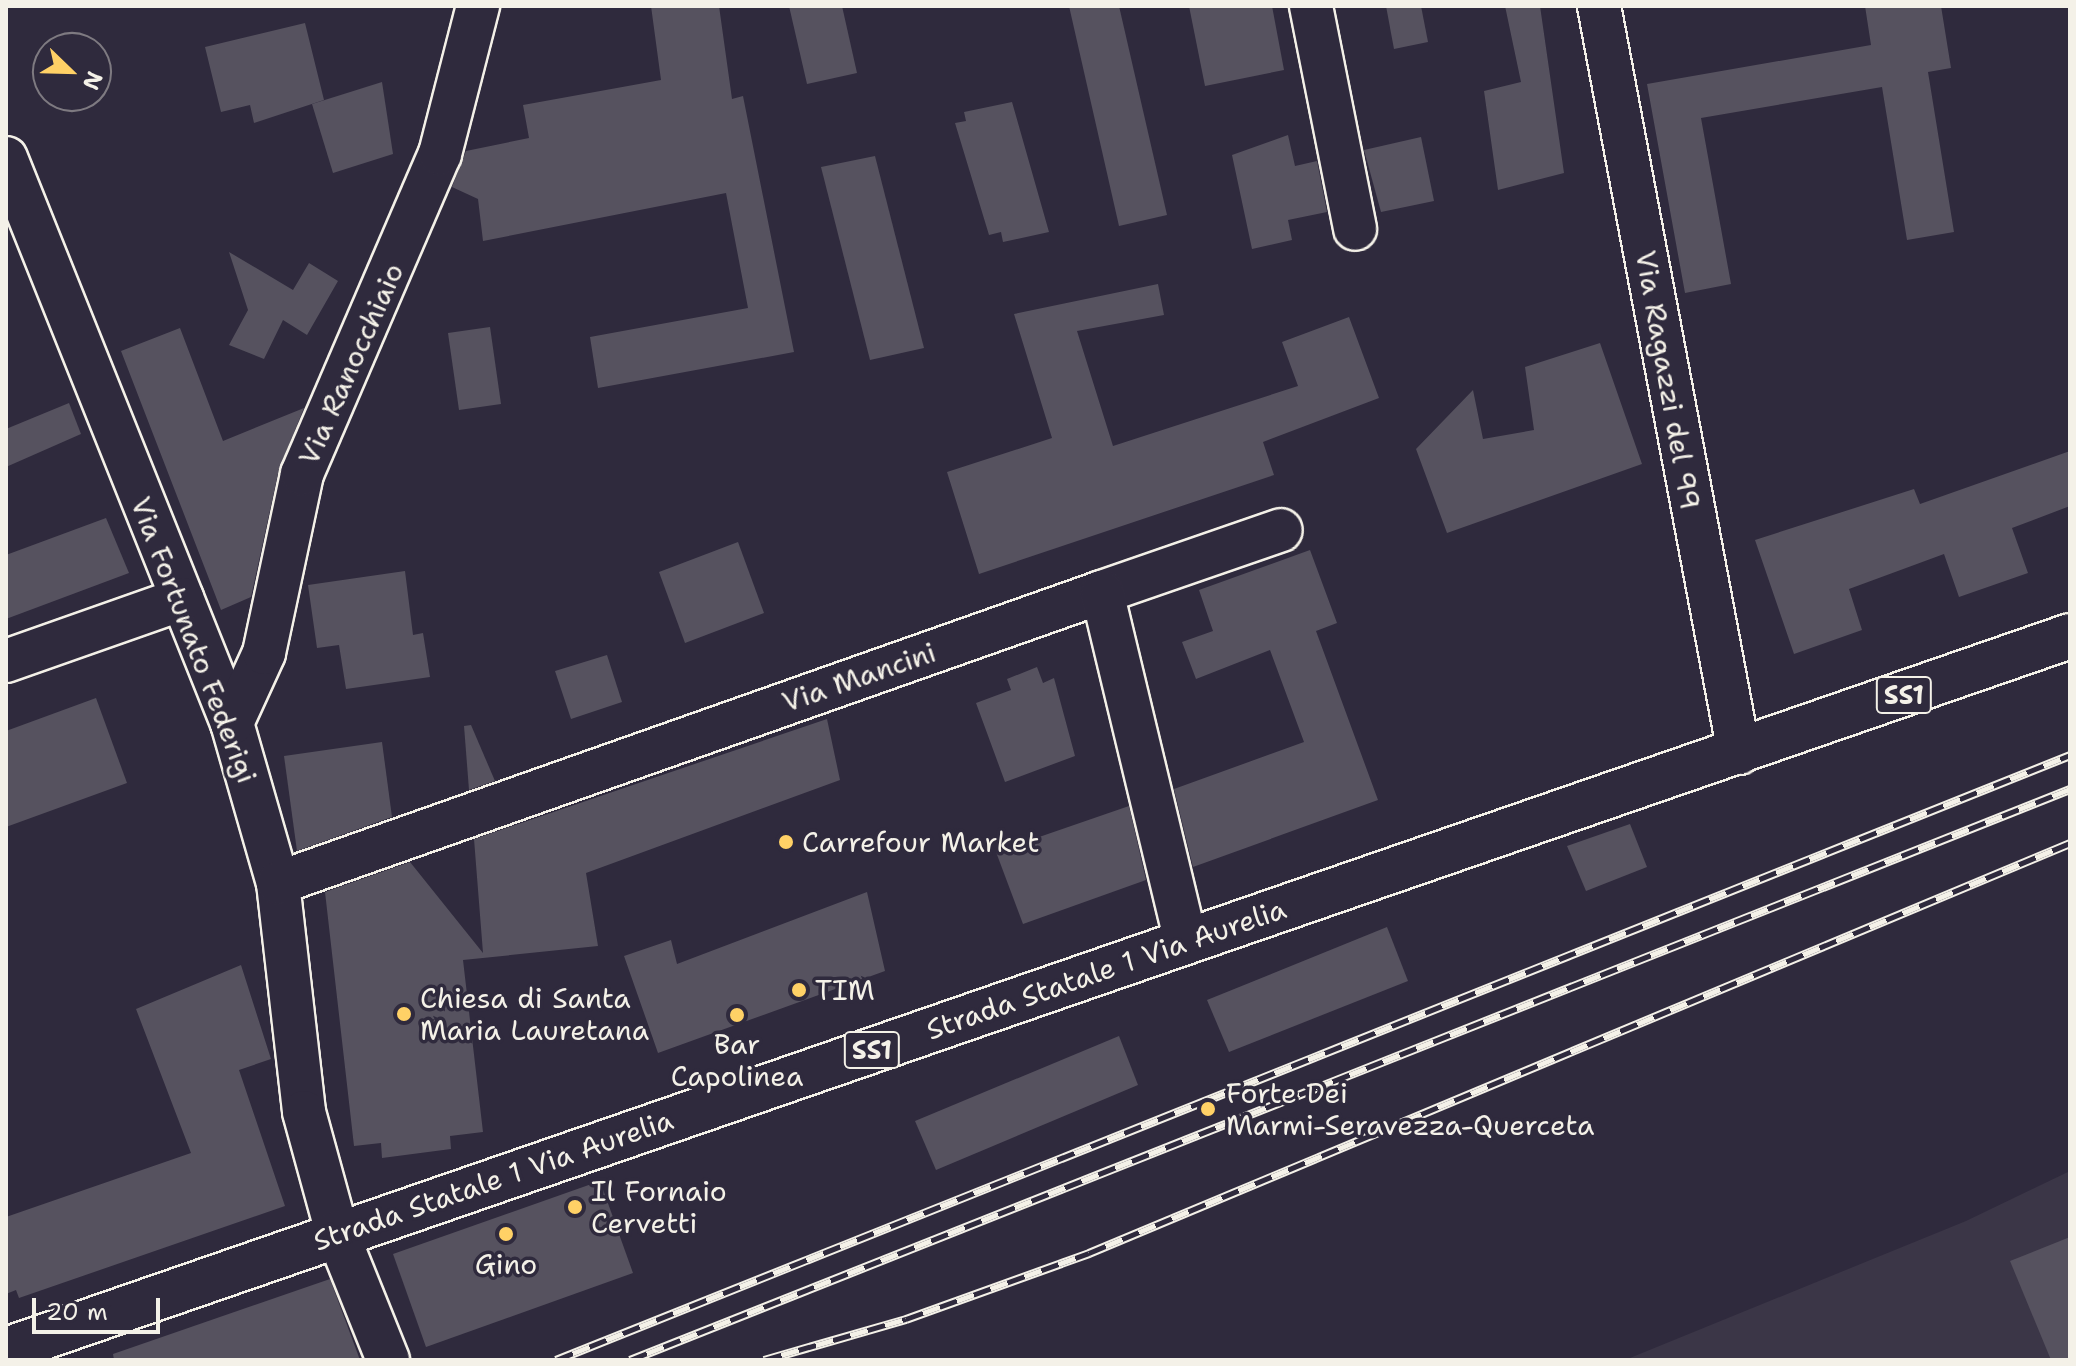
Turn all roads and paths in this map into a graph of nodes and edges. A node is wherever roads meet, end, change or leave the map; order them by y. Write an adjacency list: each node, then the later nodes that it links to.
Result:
1 (478, 6): 11 (street, Via Ranocchiaio)
2 (1311, 6): 5 (street)
3 (1599, 6): 12 (street, Via Ragazzi del 99)
4 (6, 158): 8 (street, Via Fortunato Federigi)
5 (1355, 229)
6 (1281, 530): 7 (street, Via Mancini)
7 (1102, 592): 13 (street, Via Mancini); 14 (street)
8 (182, 599): 10 (street); 11 (street, Via Fortunato Federigi)
9 (2070, 636): 12 (main road, Strada Statale 1 Via Aurelia / SS1)
10 (6, 661)
11 (232, 723): 13 (street, Via Fortunato Federigi)
12 (1739, 753): 14 (main road, Strada Statale 1 Via Aurelia / SS1)
13 (278, 883): 15 (street, Via Fortunato Federigi)
14 (1186, 942): 15 (main road, Strada Statale 1 Via Aurelia / SS1)
15 (337, 1233): 16 (main road, Strada Statale 1 Via Aurelia / SS1); 17 (street, Via Fortunato Federigi)
16 (6, 1350)
17 (388, 1360)

